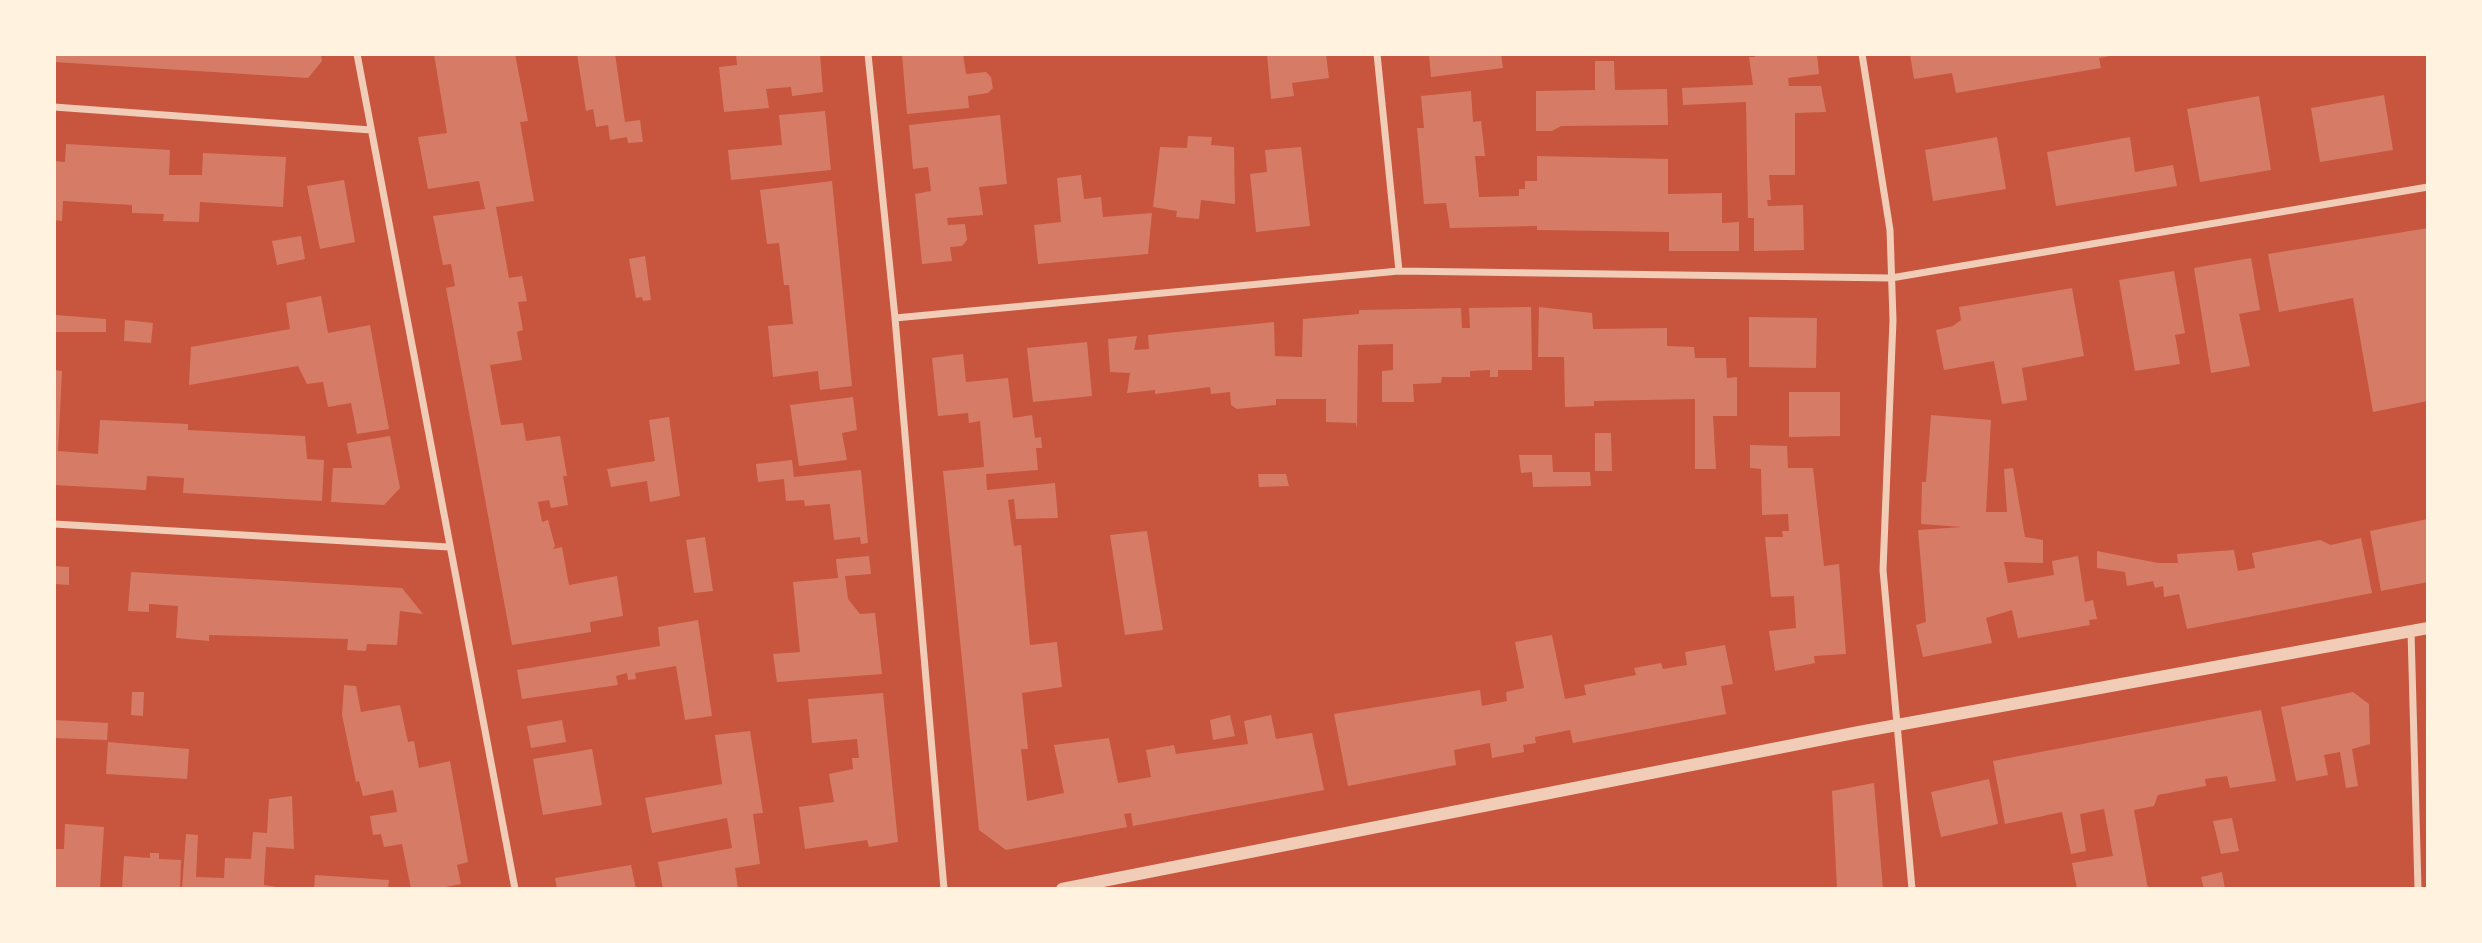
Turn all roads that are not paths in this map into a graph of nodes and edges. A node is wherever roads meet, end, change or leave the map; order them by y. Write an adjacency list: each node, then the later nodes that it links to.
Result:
1 (358, 54): 6 (street)
2 (868, 54): 10 (street)
3 (1377, 54): 8 (street)
4 (1861, 54): 9 (street)
5 (54, 107): 6 (street)
6 (371, 130): 12 (street)
7 (2428, 187): 9 (street)
8 (1399, 271): 9 (street); 10 (street)
9 (1891, 278): 15 (street)
10 (895, 318): 17 (street)
11 (54, 524): 12 (street)
12 (449, 547): 16 (street)
13 (2428, 628): 14 (street)
14 (2411, 631): 15 (street); 20 (street)
15 (1898, 725): 18 (street); 19 (street)
16 (515, 889)
17 (944, 889)
18 (1062, 889)
19 (1912, 889)
20 (2418, 889)

